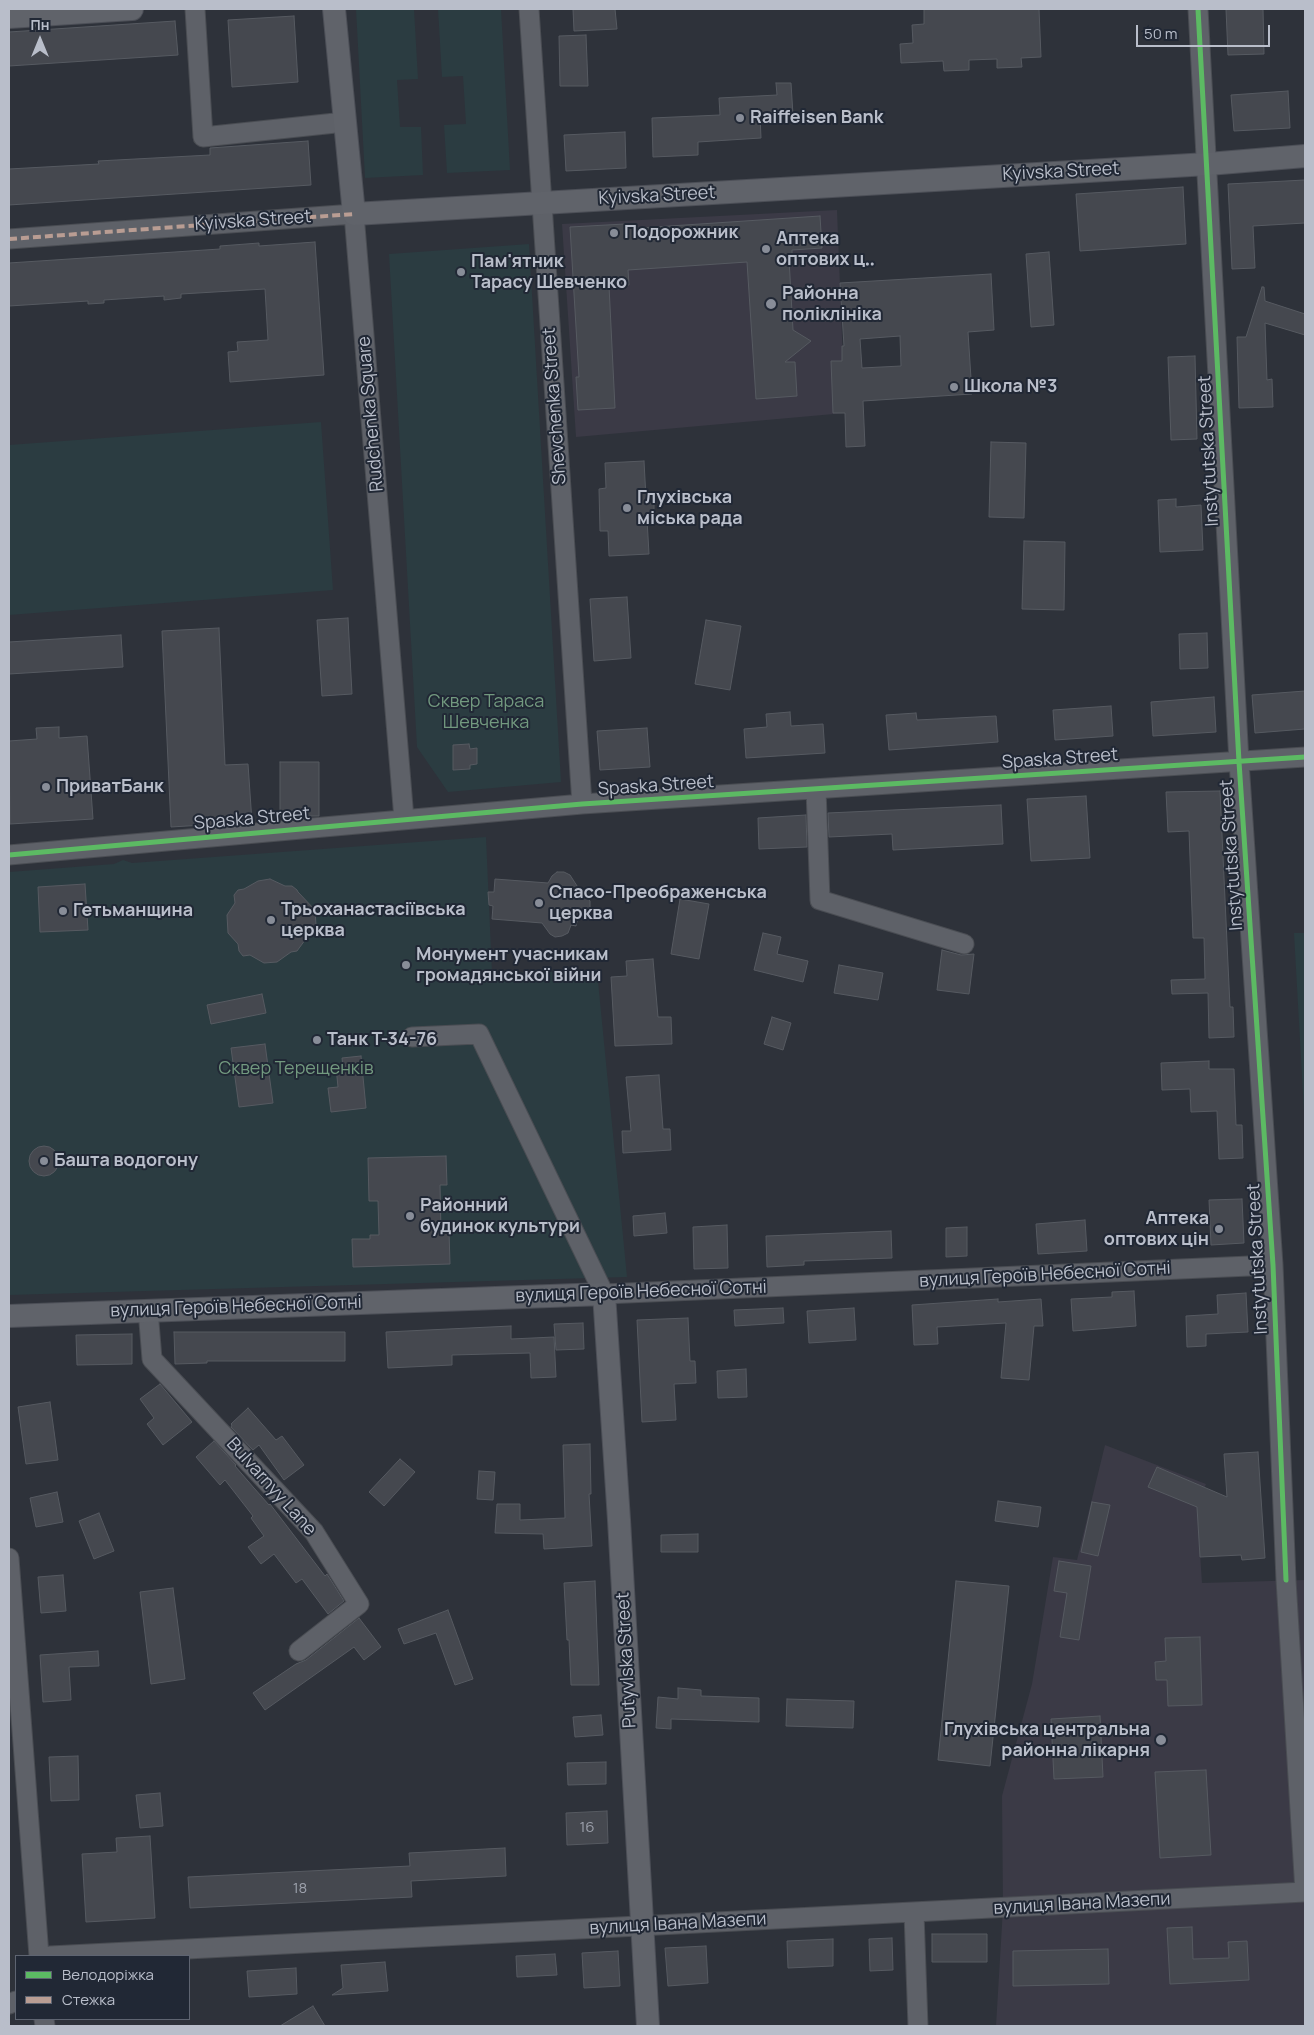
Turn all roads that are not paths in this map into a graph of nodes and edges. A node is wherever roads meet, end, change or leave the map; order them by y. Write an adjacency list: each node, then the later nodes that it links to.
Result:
1 (132, 9): 6 (main road)
2 (195, 9): 8 (street)
3 (334, 9): 8 (main road, Rudchenka Square)
4 (529, 9): 11 (street, Shevchenka Street)
5 (1198, 9): 10 (street, Instytutska Street)
6 (101, 10): 7 (main road)
7 (9, 17)
8 (345, 122): 12 (main road, Rudchenka Square)
9 (1305, 156): 10 (main road, Kyivska Street)
10 (1208, 164): 11 (main road, Kyivska Street); 15 (street, Instytutska Street)
11 (541, 203): 12 (main road, Kyivska Street); 17 (street, Shevchenka Street)
12 (354, 214): 13 (street, Kyivska Street); 18 (street, Rudchenka Square)
13 (9, 239)
14 (1305, 758): 15 (street, Spaska Street)
15 (1239, 762): 16 (street, Spaska Street); 22 (street, Instytutska Street)
16 (816, 789): 17 (street, Spaska Street); 20 (street)
17 (582, 804): 18 (street, Spaska Street)
18 (404, 819): 19 (street, Spaska Street)
19 (9, 855)
20 (964, 944)
21 (412, 1037): 23 (street)
22 (1272, 1265): 23 (street, вулиця Героїв Небесної Сотні); 28 (street, Instytutska Street)
23 (604, 1294): 24 (main road, вулиця Героїв Небесної Сотні); 30 (main road, Putyvlska Street)
24 (148, 1310): 25 (main road, вулиця Героїв Небесної Сотні); 27 (street, Bulvarnyy Lane)
25 (9, 1316)
26 (9, 1558): 31 (street)
27 (299, 1651)
28 (1305, 1892): 29 (street, вулиця Івана Мазепи)
29 (914, 1912): 30 (street, вулиця Івана Мазепи); 34 (street)
30 (642, 1926): 32 (street, вулиця Івана Мазепи); 33 (main road, Putyvlska Street)
31 (39, 1955)
32 (70, 1955)
33 (648, 2026)
34 (918, 2026)

